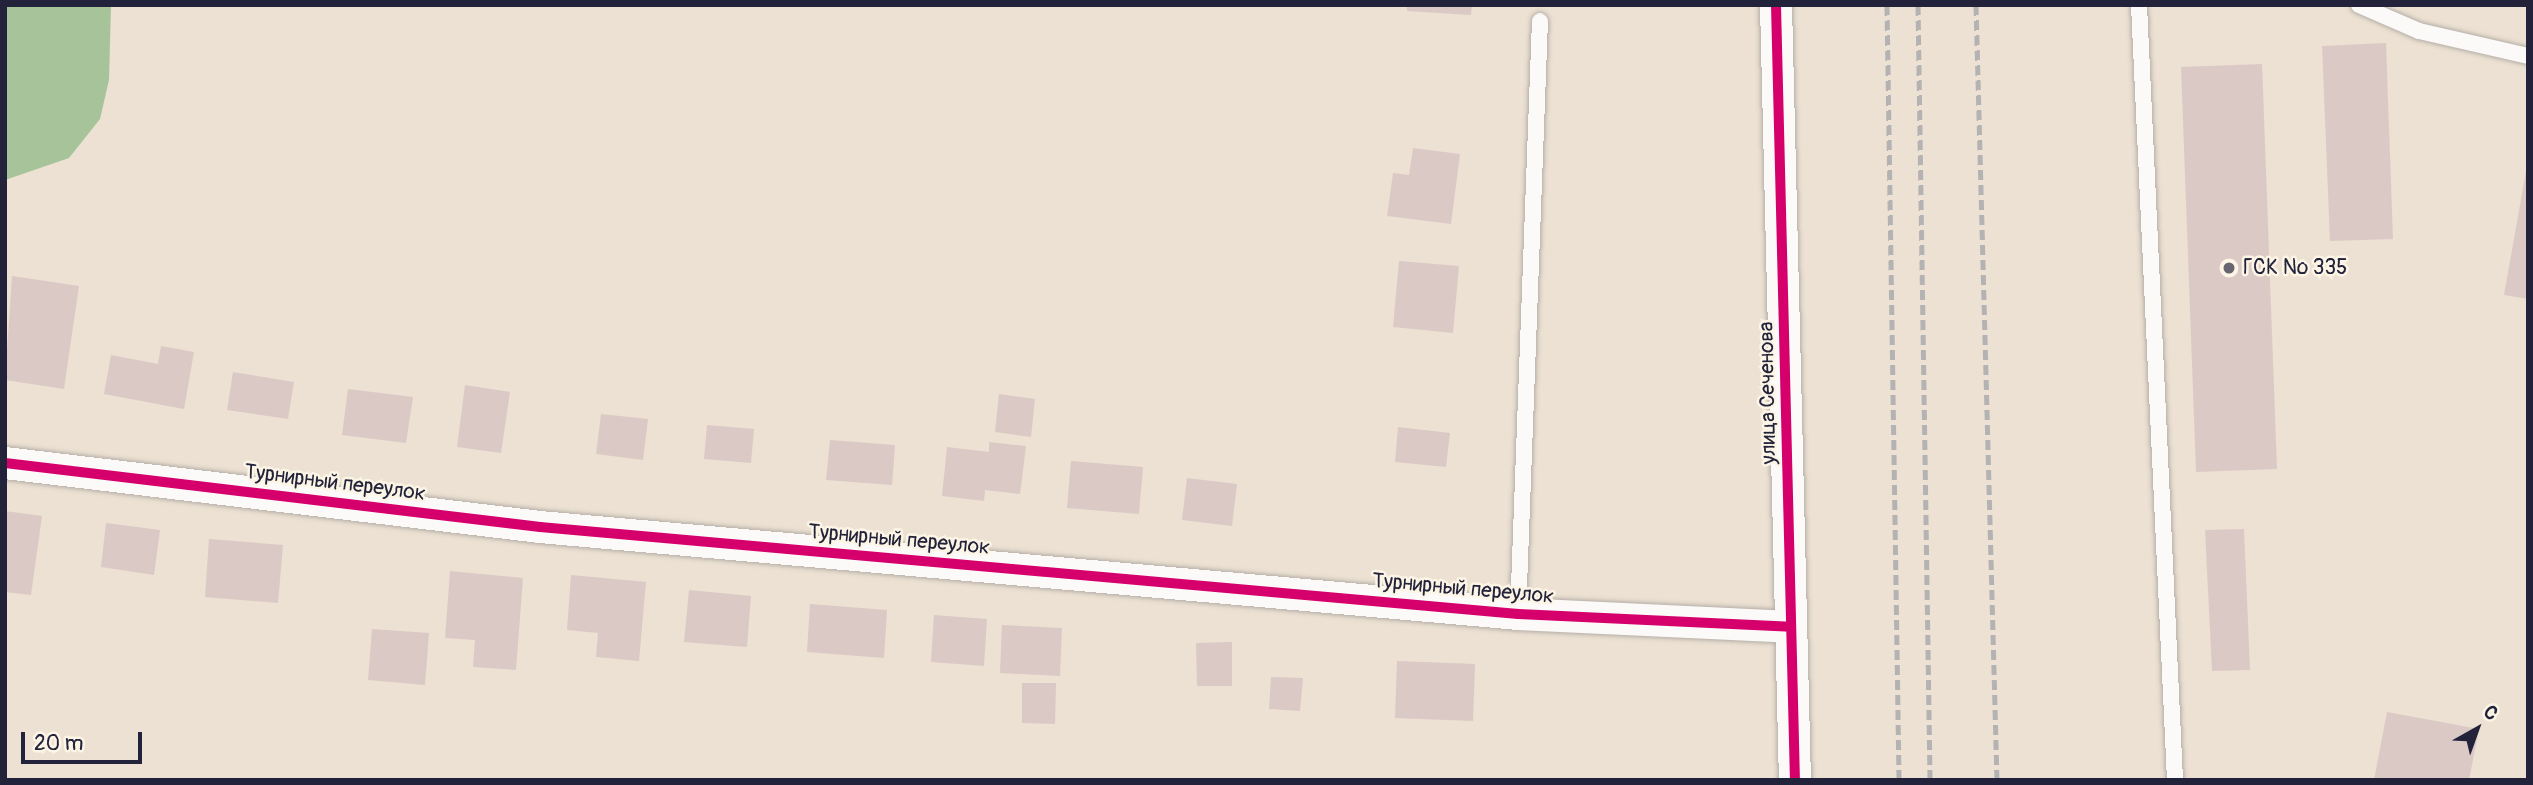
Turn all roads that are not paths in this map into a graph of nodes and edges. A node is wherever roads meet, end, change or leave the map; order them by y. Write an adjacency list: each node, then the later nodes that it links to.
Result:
1 (1776, 5): 8 (street, улица Сеченова)
2 (2140, 5): 9 (lane)
3 (2359, 5): 5 (lane)
4 (1540, 21): 7 (lane)
5 (2528, 56)
6 (5, 463): 7 (street, Турнирный переулок)
7 (1518, 614): 8 (street, Турнирный переулок)
8 (1791, 628): 10 (street, улица Сеченова)
9 (2175, 779)
10 (1795, 780)

